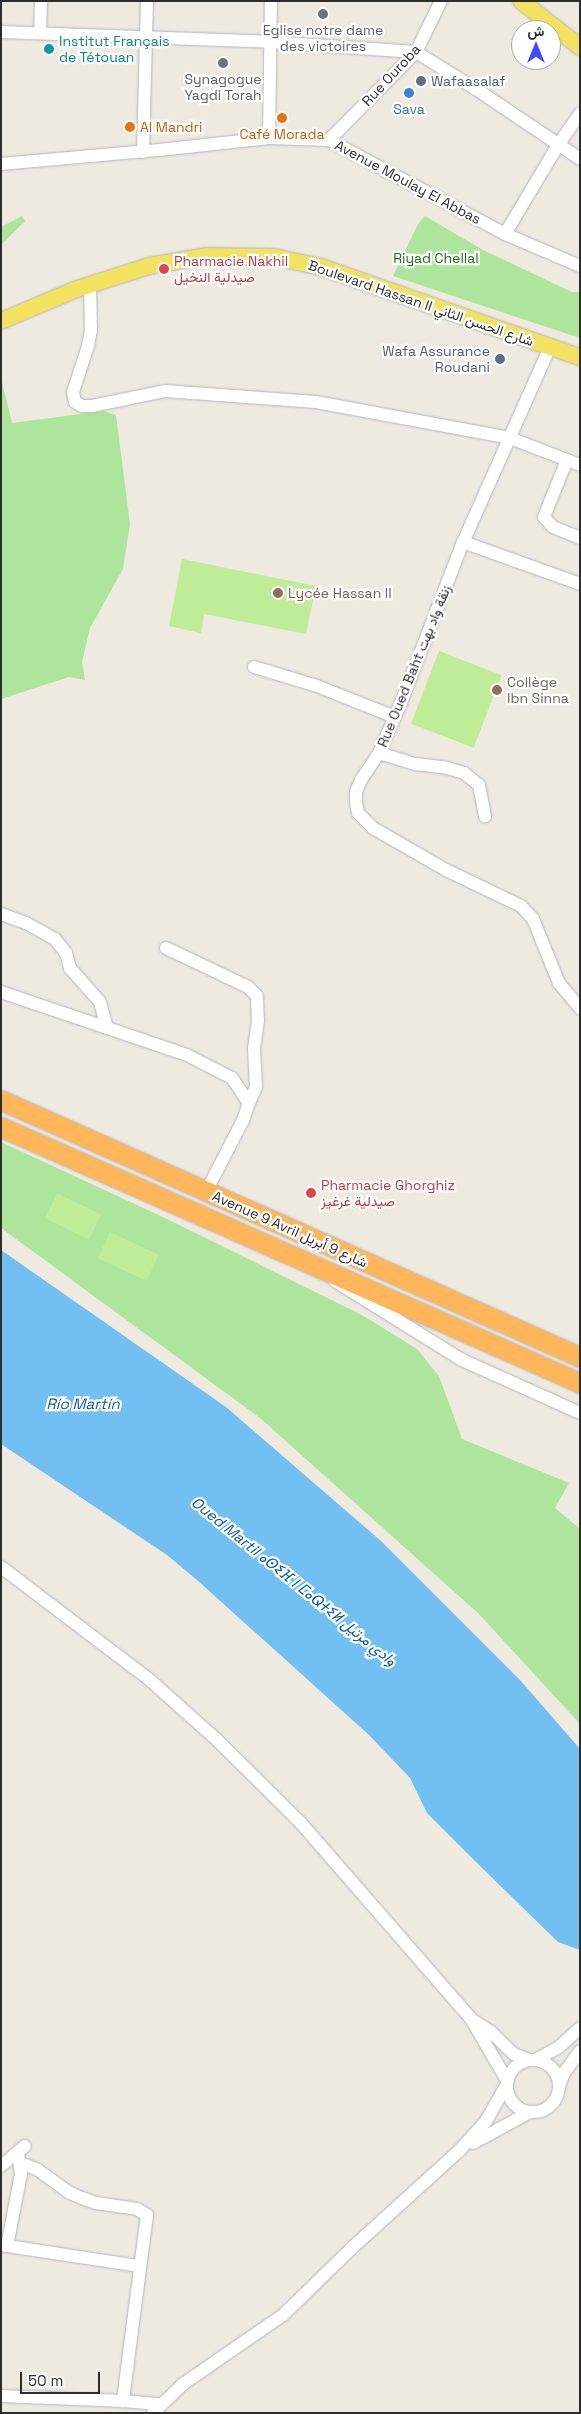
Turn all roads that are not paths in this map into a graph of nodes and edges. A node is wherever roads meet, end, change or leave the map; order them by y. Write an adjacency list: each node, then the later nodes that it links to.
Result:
1 (41, 1): 7 (street)
2 (147, 1): 8 (street)
3 (271, 1): 9 (street)
4 (442, 1): 11 (street, Rue Ouroba)
5 (521, 1): 10 (main road)
6 (1, 32): 7 (street)
7 (40, 33): 8 (street)
8 (146, 37): 9 (street); 16 (street)
9 (270, 42): 11 (street); 13 (street)
10 (580, 47)
11 (416, 52): 14 (street, Rue Ouroba); 15 (street)
12 (580, 113): 15 (street)
13 (269, 138): 14 (street, Avenue Moulay El Abbas); 16 (street, Avenue Moulay El Abbas)
14 (328, 140): 19 (street, Avenue Moulay El Abbas)
15 (558, 145): 17 (street); 19 (street)
16 (143, 152): 18 (street, Avenue Moulay El Abbas)
17 (580, 159)
18 (1, 162)
19 (505, 234): 20 (street, Avenue Moulay El Abbas)
20 (580, 266)
21 (90, 284): 22 (main road, Boulevard Hassan II شارع الحسن الثاني); 23 (main road, Boulevard Hassan II شارع الحسن الثاني); 25 (street)
22 (1, 321)
23 (550, 347): 24 (main road, Boulevard Hassan II شارع الحسن الثاني); 25 (street, Rue Oued Baht زنقة واد بهت)
24 (580, 357)
25 (510, 438): 26 (street); 29 (street, Rue Oued Baht زنقة واد بهت)
26 (567, 460): 27 (street); 28 (street)
27 (580, 465)
28 (580, 538)
29 (463, 542): 30 (street); 32 (street, Rue Oued Baht زنقة واد بهت)
30 (579, 583)
31 (254, 667): 32 (street)
32 (395, 717): 33 (street, Rue Oued Baht زنقة واد بهت)
33 (378, 753): 34 (street); 38 (street, Rue Oued Baht زنقة واد بهت)
34 (485, 816)
35 (1, 914): 39 (street)
36 (166, 948): 41 (street)
37 (1, 992): 39 (street)
38 (580, 1008)
39 (106, 1028): 41 (street)
40 (1, 1100): 43 (highway, Avenue 9 Avril شارع 9 أبريل)
41 (249, 1104): 43 (street)
42 (1, 1126): 44 (highway, Avenue 9 Avril شارع 9 أبريل)
43 (206, 1192): 45 (highway, Avenue 9 Avril شارع 9 أبريل)
44 (316, 1266): 46 (highway, Avenue 9 Avril شارع 9 أبريل); 47 (street)
45 (580, 1357)
46 (580, 1383)
47 (580, 1413)
48 (1, 1567): 49 (street)
49 (472, 2019): 52 (street); 53 (street)
50 (580, 2028): 52 (street)
51 (580, 2051): 54 (street)
52 (532, 2060): 53 (street); 54 (street)
53 (507, 2083): 55 (street); 56 (street)
54 (559, 2086): 55 (street)
55 (530, 2112): 56 (street)
56 (460, 2150): 63 (street)
57 (21, 2154): 58 (street); 59 (street); 60 (street)
58 (1, 2166)
59 (4, 2245): 60 (street)
60 (139, 2266): 62 (street)
61 (1, 2396): 62 (street)
62 (123, 2400): 63 (street)
63 (156, 2409)

